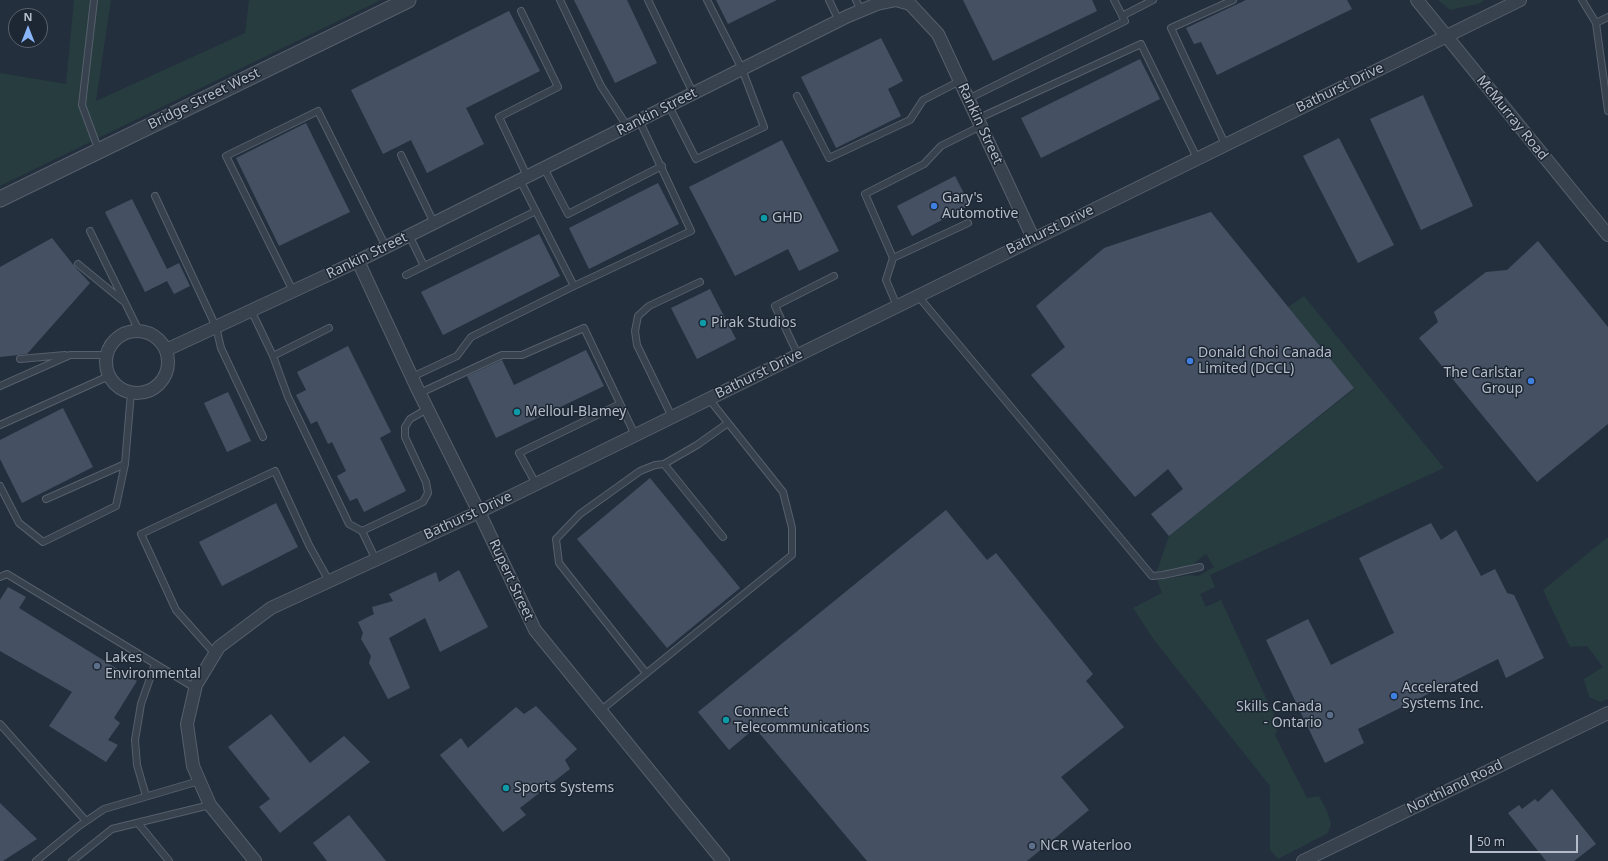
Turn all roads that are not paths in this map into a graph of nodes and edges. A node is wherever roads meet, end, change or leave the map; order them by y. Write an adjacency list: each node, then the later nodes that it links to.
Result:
1 (94, 0): 34 (lane)
2 (408, 0): 34 (street, Bridge Street West)
3 (560, 0): 32 (lane)
4 (648, 0): 25 (lane)
5 (707, 0): 23 (lane)
6 (829, 0): 18 (lane)
7 (1114, 0): 16 (lane)
8 (1153, 0): 16 (lane)
9 (1233, 0): 33 (lane)
10 (1417, 0): 20 (street, McMurray Road)
11 (1520, 0): 20 (street, Bathurst Drive)
12 (1582, 0): 19 (lane)
13 (914, 2): 14 (street, Rankin Street); 24 (street, Rankin Street)
14 (859, 5): 18 (street, Rankin Street)
15 (521, 11): 39 (lane)
16 (1122, 16): 27 (lane)
17 (1608, 17): 19 (lane)
18 (839, 20): 23 (street, Rankin Street)
19 (1596, 23): 22 (lane)
20 (1445, 36): 33 (street, Bathurst Drive); 47 (street, McMurray Road)
21 (1608, 58): 22 (lane)
22 (1601, 61): 29 (lane)
23 (742, 69): 25 (street, Rankin Street); 28 (lane)
24 (960, 81): 26 (lane); 27 (street, Rankin Street)
25 (694, 93): 28 (street, Rankin Street)
26 (797, 96)
27 (968, 99): 31 (street, Rankin Street)
28 (669, 106): 30 (street, Rankin Street)
29 (1608, 111)
30 (639, 120): 32 (street, Rankin Street); 37 (lane)
31 (979, 122): 36 (lane); 48 (street, Rankin Street); 50 (lane)
32 (627, 126): 38 (street, Rankin Street)
33 (1225, 144): 36 (street, Bathurst Drive)
34 (99, 151): 41 (street, Bridge Street West)
35 (401, 155): 43 (lane)
36 (1197, 158): 48 (street, Bathurst Drive)
37 (662, 166): 38 (lane); 57 (lane)
38 (544, 168): 39 (street, Rankin Street)
39 (524, 178): 42 (lane); 43 (street, Rankin Street)
40 (155, 196): 63 (lane)
41 (0, 199)
42 (536, 212): 53 (lane); 57 (lane)
43 (434, 223): 46 (street, Rankin Street)
44 (968, 223): 50 (lane)
45 (90, 231): 60 (lane)
46 (409, 235): 49 (street, Rankin Street); 53 (lane)
47 (1608, 235)
48 (1033, 238): 59 (street, Bathurst Drive)
49 (386, 247): 51 (street, Rankin Street); 58 (lane)
50 (893, 258): 61 (lane)
51 (358, 261): 58 (street, Rankin Street); 73 (street, Rupert Street)
52 (78, 264): 60 (lane)
53 (424, 266): 54 (lane)
54 (406, 275)
55 (834, 276): 67 (lane)
56 (700, 282): 80 (lane)
57 (574, 286): 73 (lane)
58 (293, 291): 62 (street, Rankin Street)
59 (918, 296): 61 (street, Bathurst Drive); 94 (lane)
60 (125, 302): 65 (lane)
61 (897, 306): 67 (street, Bathurst Drive)
62 (251, 310): 63 (street, Rankin Street); 70 (lane)
63 (216, 327): 66 (street, Rankin Street); 84 (lane)
64 (330, 328): 70 (lane)
65 (139, 331): 66 (street); 69 (street)
66 (166, 350): 75 (street)
67 (798, 354): 77 (street, Bathurst Drive)
68 (70, 355): 69 (lane); 71 (lane); 74 (lane)
69 (108, 355): 72 (street)
70 (273, 356): 91 (lane)
71 (20, 359)
72 (109, 376): 75 (street); 82 (lane)
73 (412, 377): 76 (street, Rupert Street)
74 (0, 386)
75 (131, 392): 85 (lane)
76 (420, 393): 78 (lane); 79 (street, Rupert Street)
77 (709, 399): 80 (street, Bathurst Drive); 81 (lane)
78 (620, 404): 83 (lane); 87 (lane)
79 (428, 409): 90 (street, Rupert Street); 91 (lane)
80 (672, 417): 83 (street, Bathurst Drive)
81 (728, 423): 86 (lane); 99 (lane)
82 (0, 425)
83 (635, 435): 87 (street, Bathurst Drive)
84 (263, 437)
85 (125, 464): 88 (lane); 89 (lane)
86 (664, 464): 92 (lane); 99 (lane)
87 (536, 484): 90 (street, Bathurst Drive)
88 (0, 486)
89 (46, 500)
90 (479, 512): 93 (street, Bathurst Drive); 101 (street, Rupert Street)
91 (362, 531): 93 (lane)
92 (724, 537)
93 (376, 560): 96 (street, Bathurst Drive)
94 (1200, 567)
95 (0, 577): 98 (lane)
96 (329, 581): 97 (street, Bathurst Drive); 97 (lane)
97 (215, 654): 100 (street, Bathurst Drive)
98 (155, 664): 100 (lane); 105 (lane)
99 (646, 673): 101 (lane)
100 (195, 688): 104 (street, Bathurst Drive)
101 (600, 711): 113 (street, Rupert Street)
102 (1608, 713): 114 (street, Northland Road)
103 (0, 724): 107 (lane)
104 (200, 781): 105 (lane); 106 (street, Bathurst Drive)
105 (146, 796): 107 (lane)
106 (210, 804): 108 (lane); 112 (street, Bathurst Drive)
107 (86, 821): 109 (lane)
108 (138, 823): 110 (lane); 111 (lane)
109 (36, 861)
110 (72, 861)
111 (169, 861)
112 (255, 861)
113 (723, 861)
114 (1303, 861)

